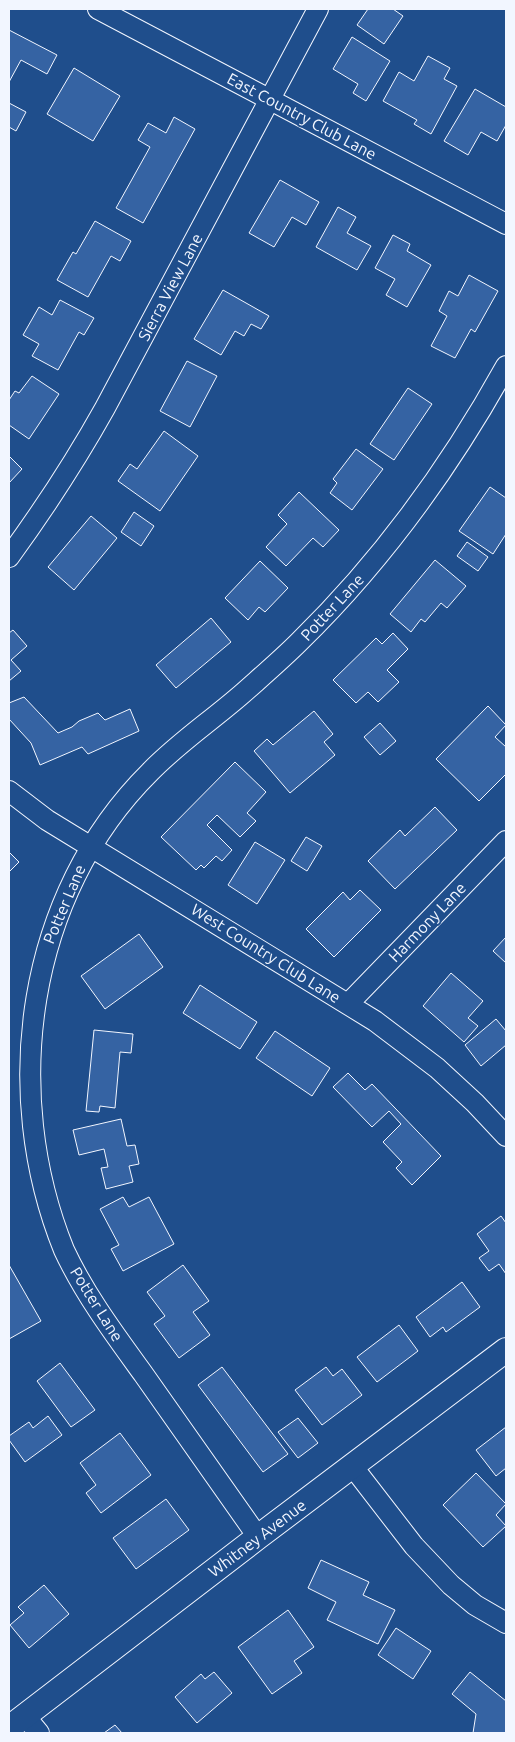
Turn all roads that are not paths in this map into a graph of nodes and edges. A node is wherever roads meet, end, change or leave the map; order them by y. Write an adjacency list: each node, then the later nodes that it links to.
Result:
1 (98, 9): 3 (street, East Country Club Lane)
2 (318, 9): 3 (street, Sierra View Lane)
3 (269, 99): 4 (street, East Country Club Lane); 6 (street, Sierra View Lane)
4 (506, 224)
5 (506, 366): 9 (street, Potter Lane)
6 (9, 557)
7 (9, 791): 9 (street, West Country Club Lane)
8 (506, 841): 10 (street, Harmony Lane)
9 (91, 846): 10 (street, West Country Club Lane); 14 (street, Potter Lane)
10 (348, 1004): 11 (street, West Country Club Lane)
11 (506, 1136)
12 (506, 1350): 13 (street, Whitney Avenue)
13 (353, 1467): 14 (street, Whitney Avenue); 15 (street)
14 (258, 1537): 16 (street, Whitney Avenue)
15 (506, 1623)
16 (24, 1725)

